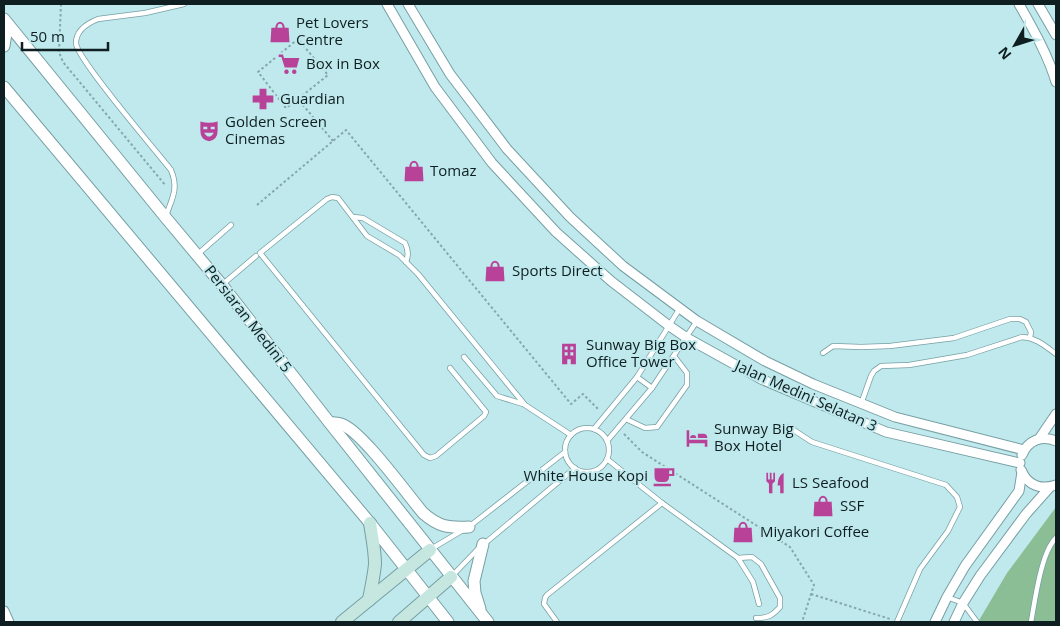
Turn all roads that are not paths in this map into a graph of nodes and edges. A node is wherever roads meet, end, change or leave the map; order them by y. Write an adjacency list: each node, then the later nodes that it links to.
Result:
1 (184, 4): 11 (lane)
2 (387, 4): 20 (street, Jalan Medini Selatan 3)
3 (408, 4): 18 (street, Jalan Medini Selatan 3)
4 (1019, 4): 9 (street)
5 (1038, 4): 7 (street)
6 (4, 20): 8 (street); 11 (street, Persiaran Medini 5)
7 (1056, 35)
8 (4, 46)
9 (1056, 82)
10 (4, 87): 48 (street)
11 (166, 218): 14 (street, Persiaran Medini 5)
12 (353, 218): 16 (lane); 16 (lane); 27 (lane)
13 (231, 225): 14 (lane)
14 (196, 255): 17 (street, Persiaran Medini 5)
15 (256, 256): 17 (lane)
16 (406, 262): 30 (lane)
17 (222, 285): 34 (street, Persiaran Medini 5)
18 (680, 308): 19 (street, Jalan Medini Selatan 3); 20 (lane)
19 (697, 321): 21 (lane); 31 (street, Jalan Medini Selatan 3)
20 (668, 325): 21 (street, Jalan Medini Selatan 3); 28 (lane)
21 (687, 338): 25 (lane); 45 (street, Jalan Medini Selatan 3)
22 (1030, 338): 23 (lane); 24 (lane); 31 (lane)
23 (823, 353)
24 (1056, 354)
25 (674, 356): 29 (lane); 33 (lane)
26 (464, 357): 30 (lane)
27 (450, 368)
28 (637, 377): 29 (lane); 36 (lane)
29 (652, 388): 33 (lane)
30 (524, 404): 37 (lane)
31 (861, 404): 41 (street, Jalan Medini Selatan 3)
32 (1056, 414): 38 (street)
33 (626, 419): 39 (lane)
34 (329, 422): 49 (street); 52 (street, Persiaran Medini 5)
35 (789, 427): 69 (lane)
36 (594, 429): 37 (lane); 39 (lane)
37 (571, 435): 42 (lane)
38 (1039, 439): 40 (street); 41 (street)
39 (607, 441): 43 (lane)
40 (1056, 441)
41 (1024, 450): 45 (street)
42 (565, 452): 44 (lane); 49 (lane)
43 (606, 460): 44 (lane); 47 (lane)
44 (575, 468): 51 (lane)
45 (1021, 468): 46 (street); 57 (street)
46 (1053, 486): 59 (street)
47 (662, 503): 53 (lane); 68 (lane)
48 (370, 523): 54 (street); 58 (main road)
49 (469, 527): 52 (lane)
50 (1056, 538): 73 (lane)
51 (483, 544): 55 (lane); 63 (street)
52 (430, 550): 54 (main road); 55 (street, Persiaran Medini 5)
53 (738, 558): 60 (lane); 62 (lane)
54 (406, 569): 56 (street); 58 (main road)
55 (451, 577): 56 (main road); 63 (street, Persiaran Medini 5)
56 (428, 597): 66 (main road); 67 (street)
57 (947, 597): 59 (lane); 70 (street)
58 (369, 600): 65 (main road)
59 (963, 603): 71 (street); 72 (lane)
60 (759, 604)
61 (4, 611): 64 (street)
62 (756, 618)
63 (485, 619)
64 (9, 622)
65 (342, 622)
66 (399, 622)
67 (448, 622)
68 (557, 622)
69 (897, 622)
70 (935, 622)
71 (954, 622)
72 (976, 622)
73 (1031, 622)

